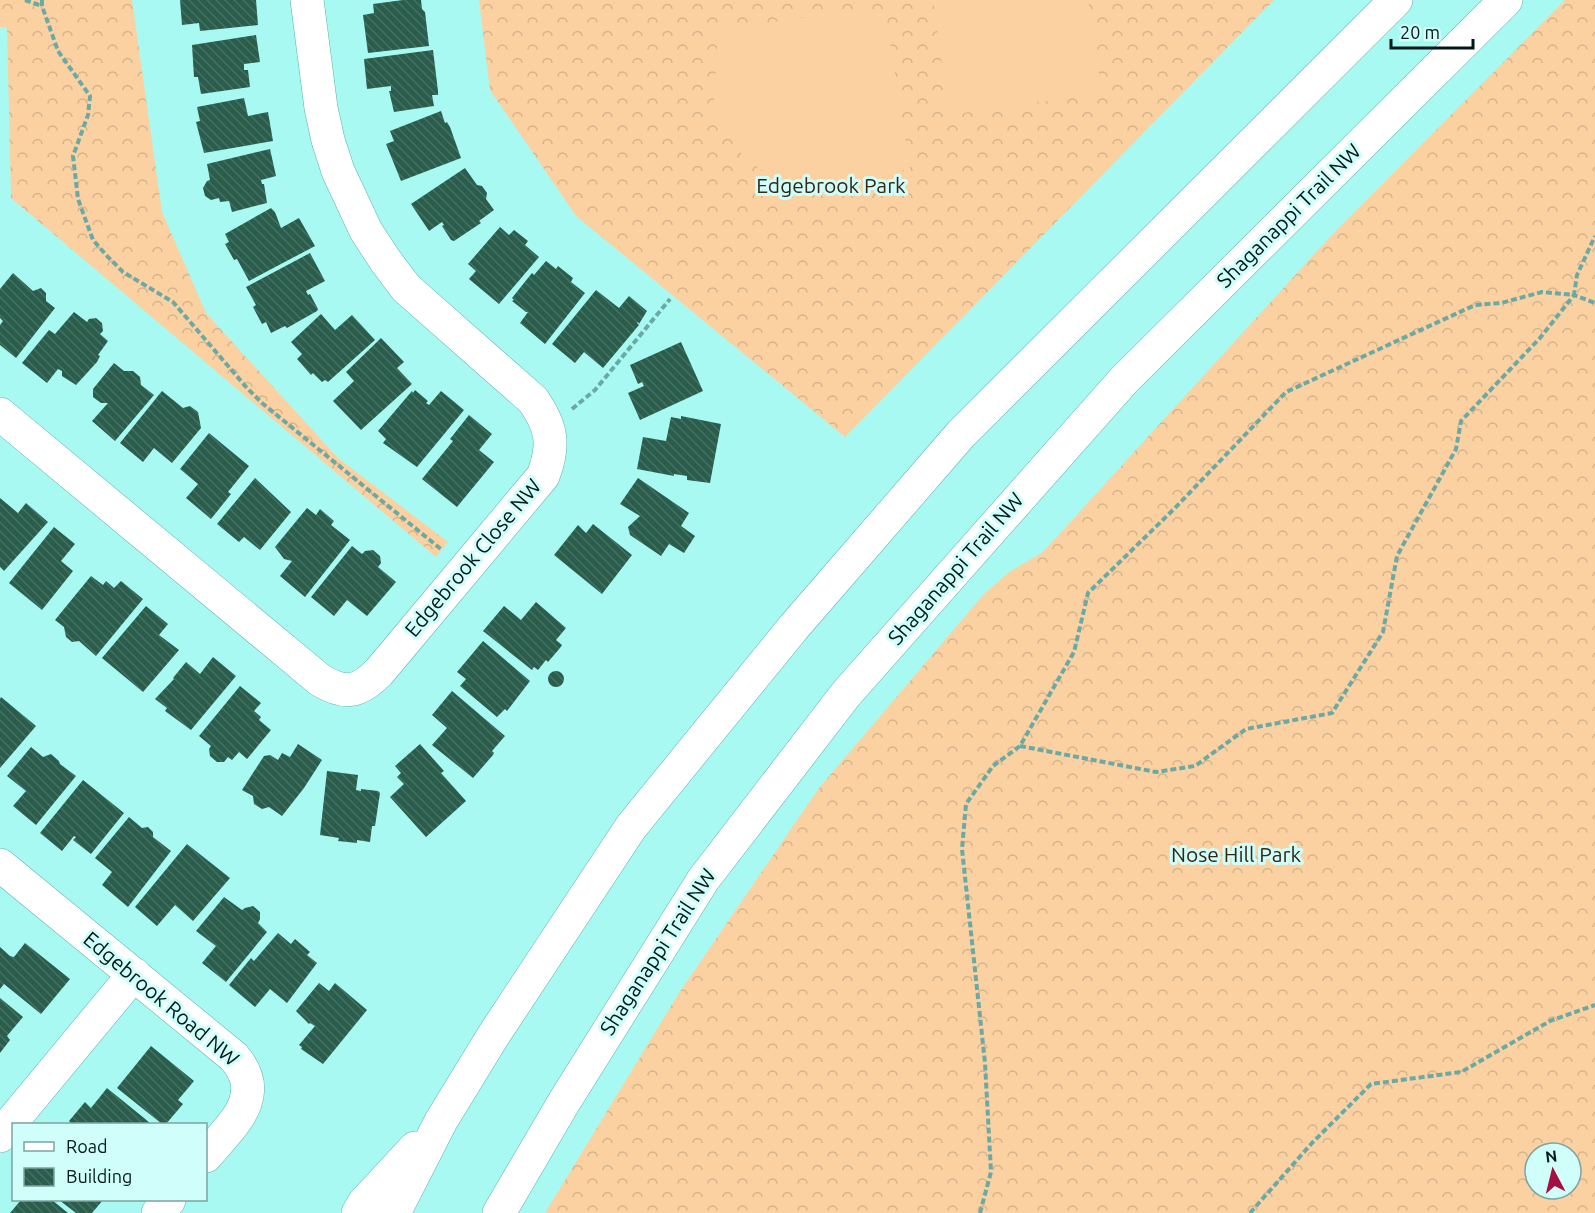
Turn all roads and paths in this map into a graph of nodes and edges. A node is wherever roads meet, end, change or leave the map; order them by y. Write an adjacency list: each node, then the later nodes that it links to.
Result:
1 (25, 0): 6 (path)
2 (42, 0): 6 (path)
3 (307, 0): 12 (main road, Edgebrook Close NW)
4 (1396, 0): 18 (main road)
5 (1506, 0): 25 (main road, Shaganappi Trail NW)
6 (42, 6): 13 (path)
7 (1595, 236): 8 (path)
8 (1574, 296): 10 (path); 14 (path); 14 (path)
9 (670, 299): 12 (path)
10 (1595, 303)
11 (0, 414): 13 (main road, Edgebrook Close NW)
12 (548, 428): 13 (main road, Edgebrook Close NW)
13 (463, 569)
14 (1020, 746): 26 (path)
15 (0, 864): 16 (main road, Edgebrook Road NW)
16 (134, 974): 19 (main road); 20 (main road, Edgebrook Road NW)
17 (1595, 1005): 27 (path)
18 (441, 1121): 23 (main road); 24 (main road)
19 (0, 1136)
20 (207, 1155)
21 (168, 1201): 22 (main road)
22 (158, 1213)
23 (358, 1213)
24 (394, 1213)
25 (498, 1213)
26 (980, 1213)
27 (1250, 1213)

